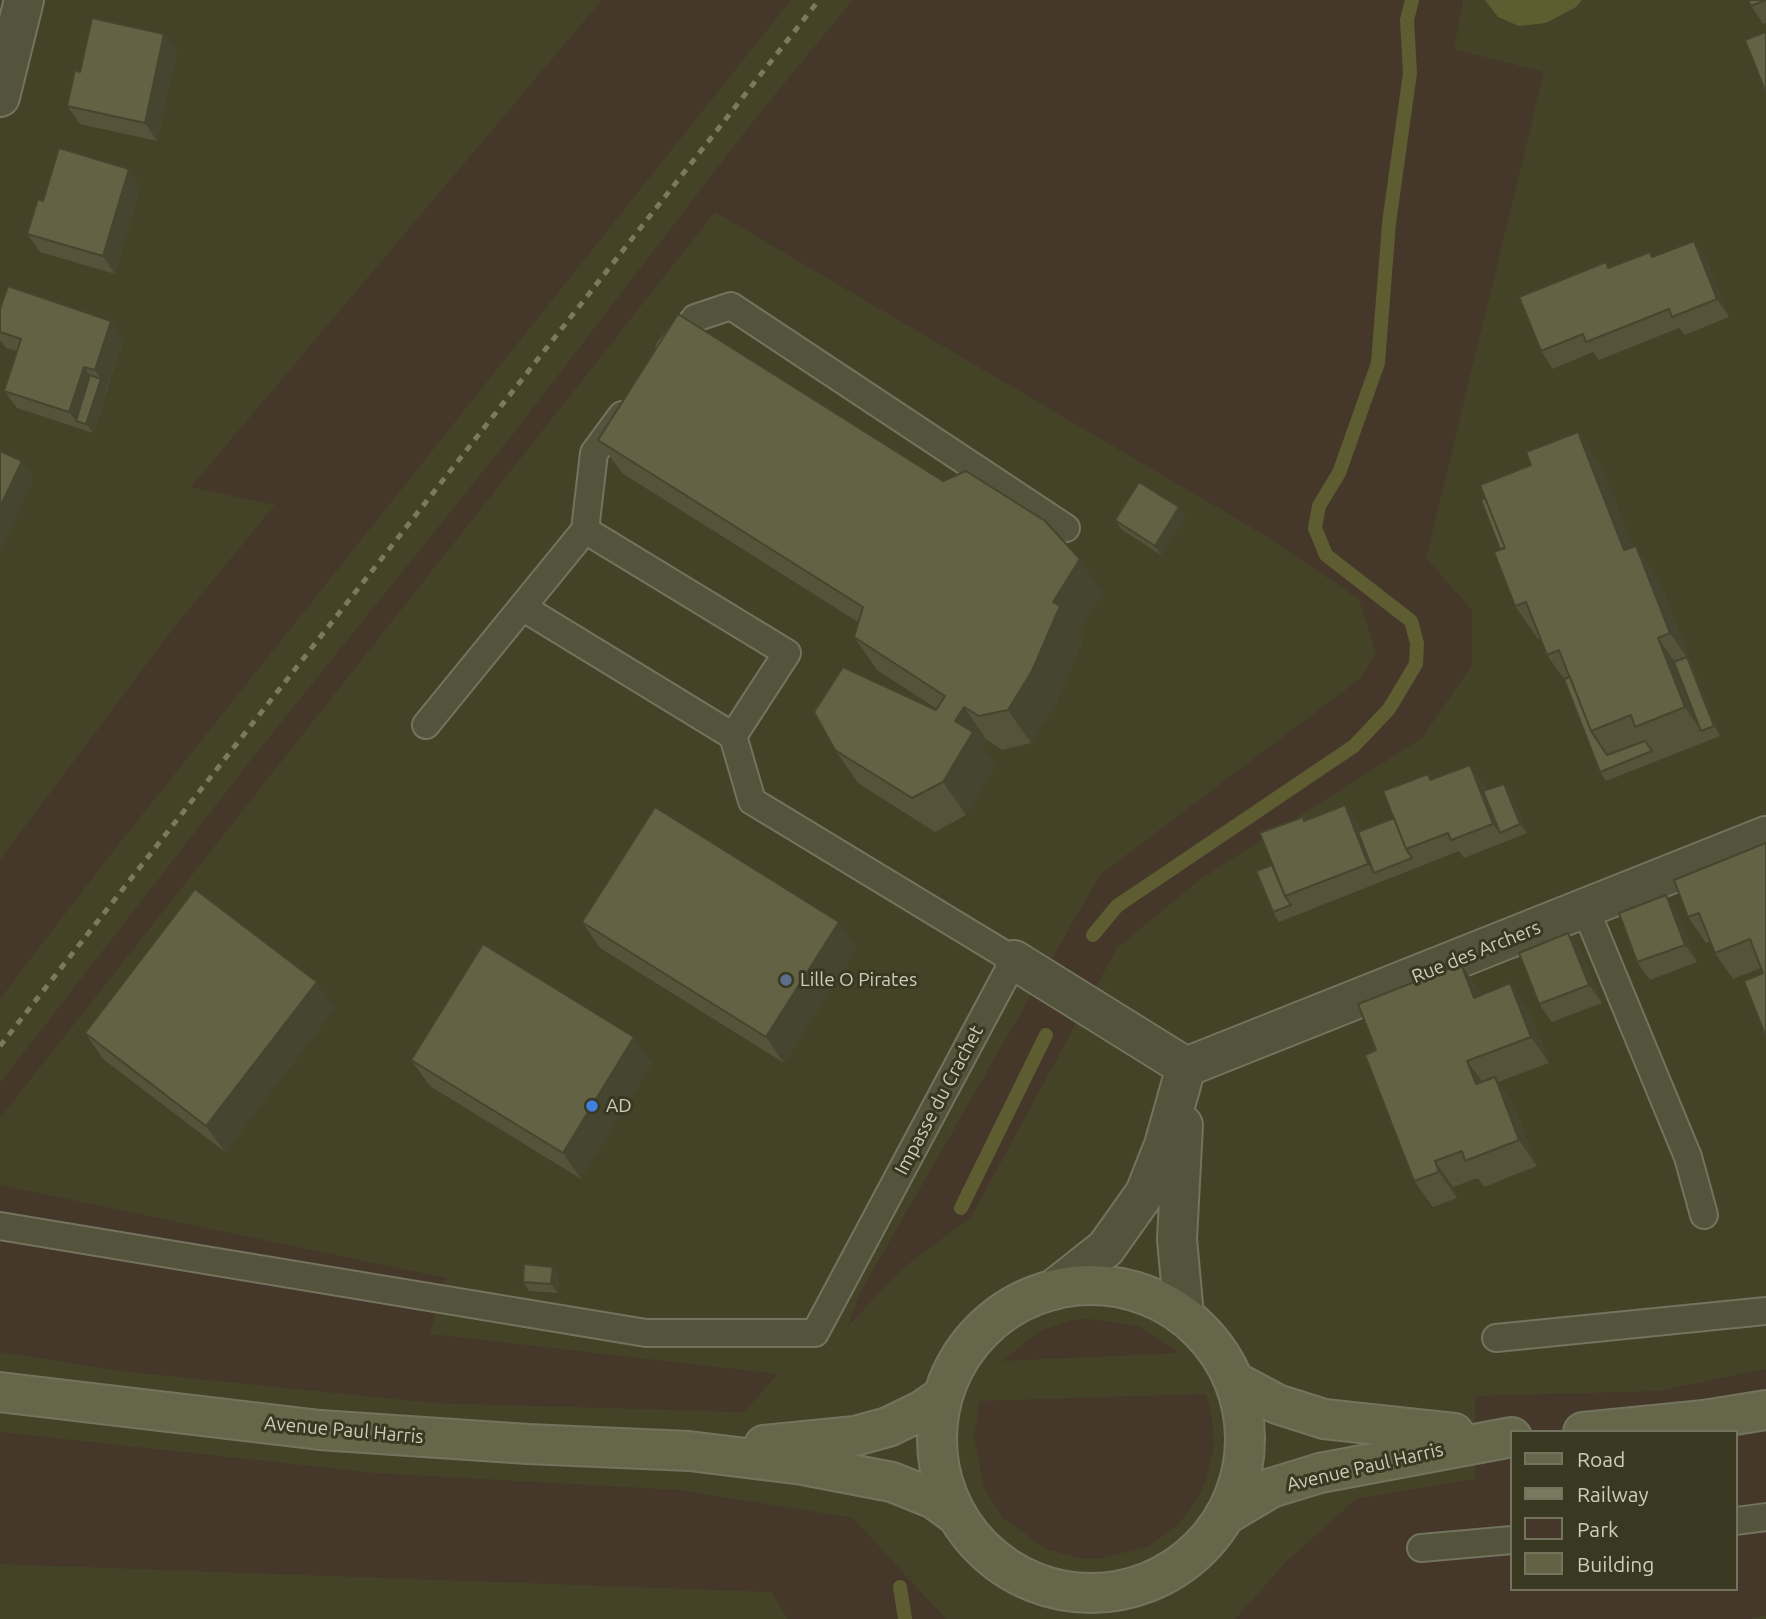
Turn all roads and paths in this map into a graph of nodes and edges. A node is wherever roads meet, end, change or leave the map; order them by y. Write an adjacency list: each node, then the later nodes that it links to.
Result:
1 (24, 0): 2 (street)
2 (0, 97)
3 (1066, 528): 4 (lane)
4 (585, 530): 5 (lane); 7 (lane)
5 (522, 607): 6 (lane); 7 (lane)
6 (426, 725)
7 (733, 736): 10 (lane)
8 (1766, 836): 9 (street, Rue des Archers)
9 (1585, 908): 11 (street, Rue des Archers); 12 (lane)
10 (1014, 960): 11 (street); 13 (lane, Impasse du Crachet)
11 (1186, 1067): 14 (street); 16 (street)
12 (1704, 1215)
13 (0, 1226)
14 (1053, 1290): 16 (main road, Avenue Paul Harris); 20 (main road, Avenue Paul Harris)
15 (1766, 1311): 17 (lane)
16 (1184, 1316): 18 (main road, Avenue Paul Harris)
17 (1496, 1338)
18 (1234, 1381): 23 (main road, Avenue Paul Harris); 27 (main road, Avenue Paul Harris)
19 (0, 1392): 25 (main road, Avenue Paul Harris)
20 (943, 1396): 25 (main road, Avenue Paul Harris); 26 (main road, Avenue Paul Harris)
21 (1766, 1410): 22 (main road)
22 (1603, 1430)
23 (1510, 1437)
24 (1510, 1437): 27 (main road, Avenue Paul Harris)
25 (689, 1451): 26 (main road, Avenue Paul Harris)
26 (956, 1515): 27 (main road, Avenue Paul Harris)
27 (1224, 1516)
28 (1766, 1517): 29 (lane)
29 (1738, 1521)
30 (1510, 1540): 31 (lane)
31 (1422, 1548)

